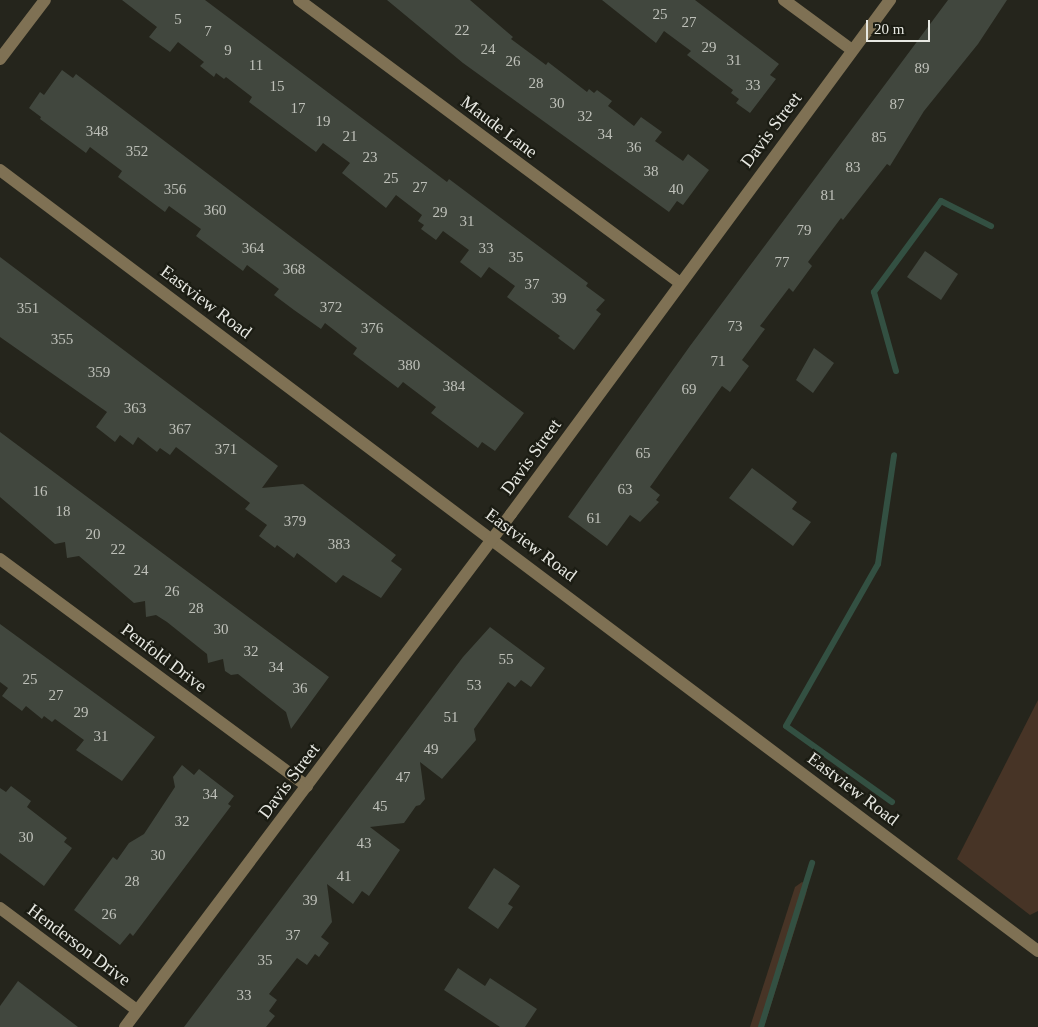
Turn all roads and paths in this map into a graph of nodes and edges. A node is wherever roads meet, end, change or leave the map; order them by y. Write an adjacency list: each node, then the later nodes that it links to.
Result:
1 (45, 0): 6 (street)
2 (299, 0): 8 (street, Maude Lane)
3 (784, 0): 5 (street)
4 (890, 0): 5 (street, Davis Street)
5 (852, 50): 8 (street, Davis Street)
6 (0, 59)
7 (0, 170): 9 (street, Eastview Road)
8 (679, 282): 9 (street, Davis Street)
9 (492, 538): 11 (street, Davis Street); 13 (street, Eastview Road)
10 (0, 559): 11 (street, Penfold Drive)
11 (307, 786): 14 (street, Davis Street)
12 (0, 908): 14 (street, Henderson Drive)
13 (1038, 951)
14 (138, 1010): 15 (street, Davis Street)
15 (125, 1027)

